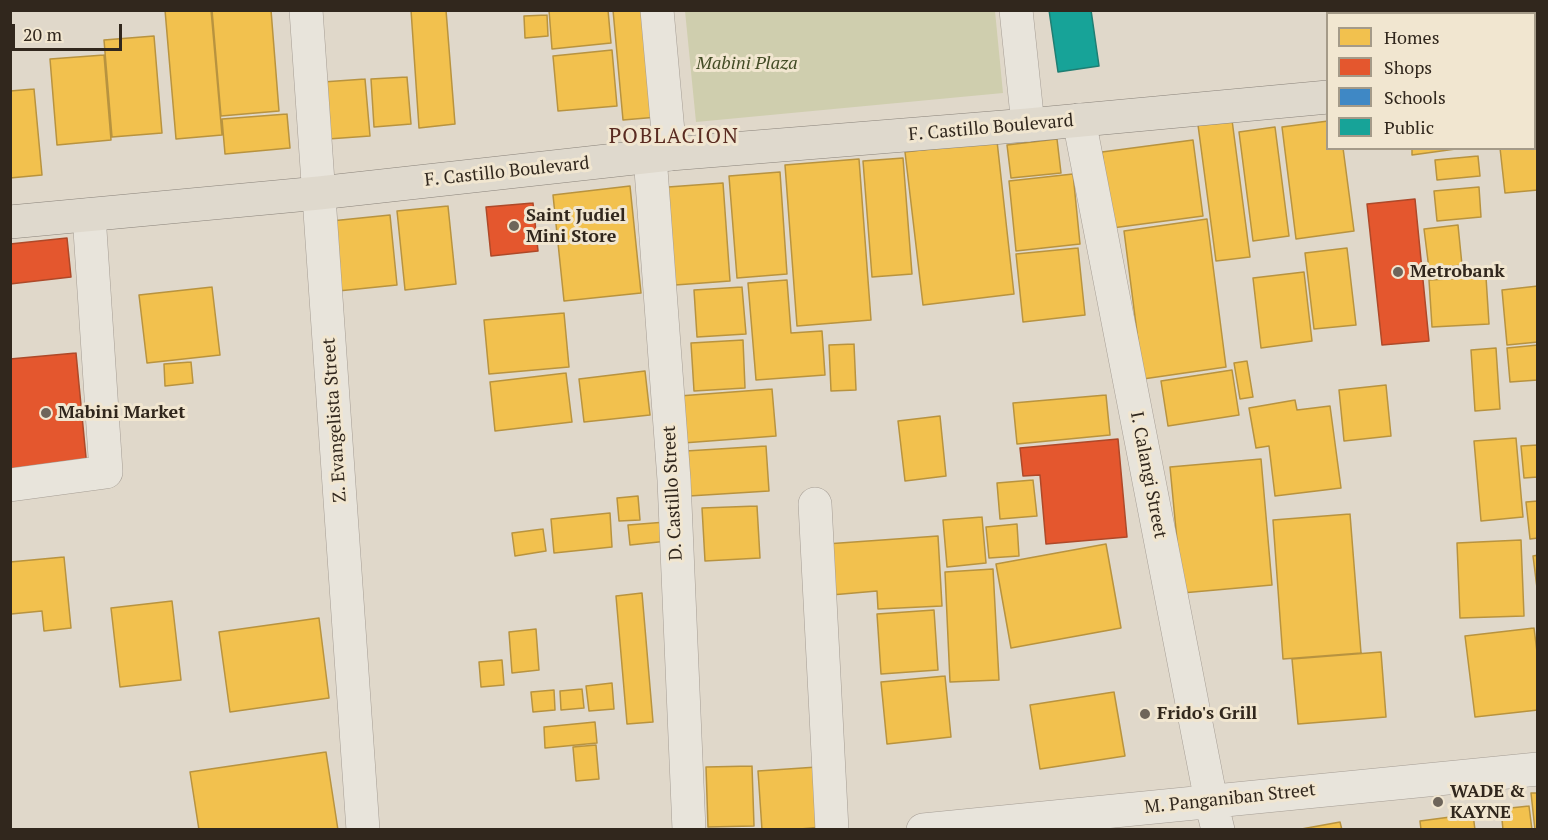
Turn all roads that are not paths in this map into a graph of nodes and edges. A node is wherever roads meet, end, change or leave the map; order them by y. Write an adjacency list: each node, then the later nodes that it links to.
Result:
1 (306, 10): 8 (street, Z. Evangelista Street)
2 (657, 10): 7 (street, D. Castillo Street)
3 (1016, 10): 6 (street)
4 (1326, 97): 5 (main road, F. Castillo Boulevard)
5 (1079, 120): 6 (main road, F. Castillo Boulevard); 14 (street, I. Calangi Street)
6 (1028, 125): 7 (main road, F. Castillo Boulevard)
7 (660, 155): 8 (main road, F. Castillo Boulevard); 16 (street, D. Castillo Street)
8 (319, 193): 9 (main road, F. Castillo Boulevard); 15 (street, Z. Evangelista Street)
9 (89, 215): 10 (main road, F. Castillo Boulevard); 11 (street)
10 (10, 222)
11 (10, 485)
12 (816, 504): 17 (street)
13 (1538, 769): 14 (street, M. Panganiban Street)
14 (1215, 815): 18 (street, M. Panganiban Street)
15 (363, 830)
16 (689, 830)
17 (832, 830)
18 (923, 830)

